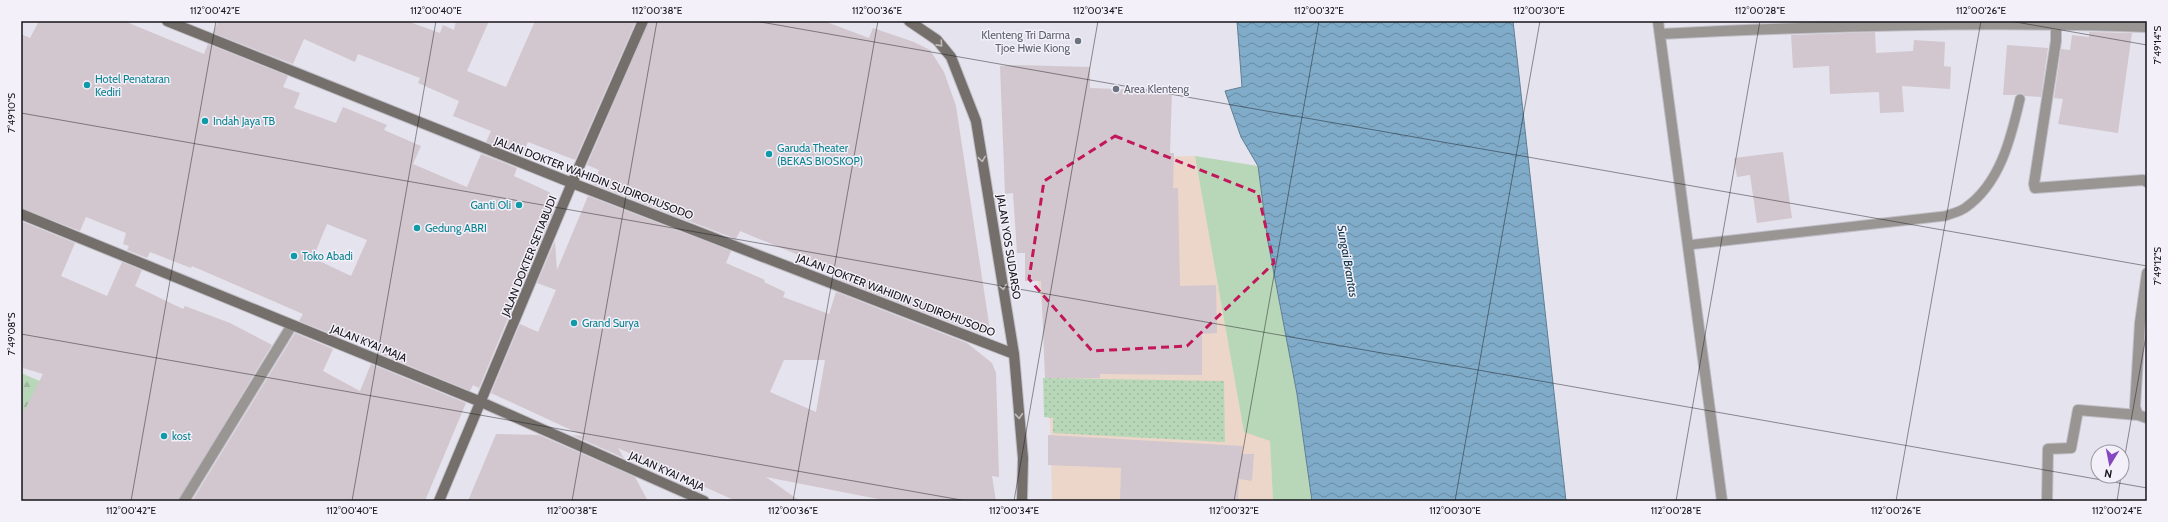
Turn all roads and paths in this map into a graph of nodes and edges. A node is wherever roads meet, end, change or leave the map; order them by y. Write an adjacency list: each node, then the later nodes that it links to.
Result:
1 (167, 21): 10 (street, JALAN DOKTER WAHIDIN SUDIROHUSODO)
2 (643, 21): 10 (street, JALAN DOKTER SETIABUDI)
3 (909, 21): 15 (street, JALAN YOS SUDARSO, one-way to 15)
4 (1658, 21): 7 (street)
5 (2056, 22): 6 (street); 7 (street); 9 (street)
6 (2147, 27)
7 (1660, 34): 12 (street)
8 (2020, 99): 12 (lane)
9 (2147, 182)
10 (572, 183): 15 (street, JALAN DOKTER WAHIDIN SUDIROHUSODO); 16 (street, JALAN DOKTER SETIABUDI)
11 (21, 214): 14 (street, JALAN KYAI MAJA)
12 (1688, 245): 22 (street)
13 (2147, 273): 17 (street)
14 (292, 325): 16 (street, JALAN KYAI MAJA); 18 (street)
15 (1014, 354): 21 (street, JALAN YOS SUDARSO, one-way to 21)
16 (482, 402): 19 (street, JALAN DOKTER SETIABUDI); 20 (street, JALAN KYAI MAJA)
17 (2142, 416): 23 (street)
18 (184, 501)
19 (439, 501)
20 (704, 501)
21 (1022, 501)
22 (1722, 501)
23 (2047, 501)

